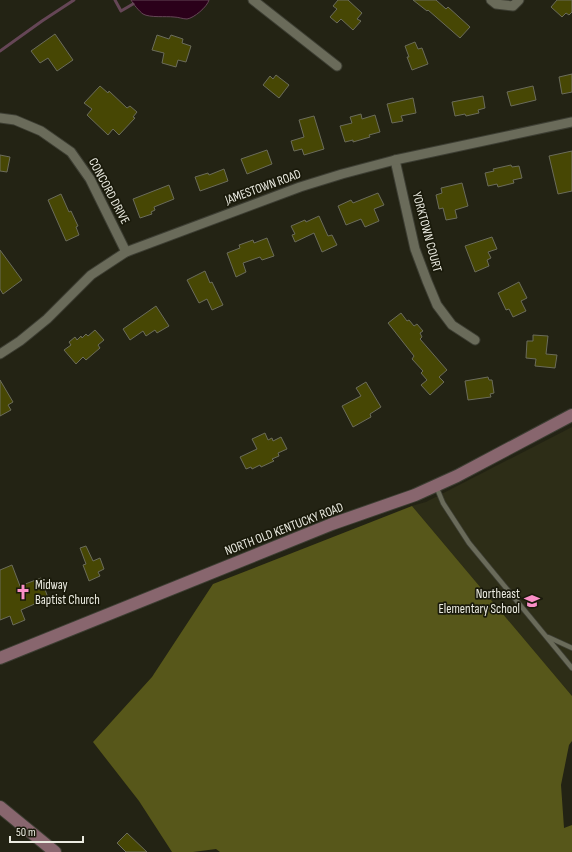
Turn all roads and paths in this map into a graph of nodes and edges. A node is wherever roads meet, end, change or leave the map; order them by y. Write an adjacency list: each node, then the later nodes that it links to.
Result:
1 (253, 0): 4 (street)
2 (492, 0): 3 (street)
3 (516, 3)
4 (336, 66)
5 (0, 118): 8 (street, CONCORD DRIVE)
6 (572, 122): 7 (street, JAMESTOWN ROAD)
7 (395, 160): 8 (street, JAMESTOWN ROAD); 9 (street, YORKTOWN COURT)
8 (126, 252): 10 (street, JAMESTOWN ROAD)
9 (475, 340)
10 (0, 354)
11 (572, 415): 12 (street, NORTH OLD KENTUCKY ROAD)
12 (436, 486): 13 (lane); 15 (street, NORTH OLD KENTUCKY ROAD)
13 (546, 637): 14 (lane); 16 (lane)
14 (572, 648)
15 (0, 658)
16 (572, 668)
17 (0, 807): 18 (street)
18 (55, 852)

